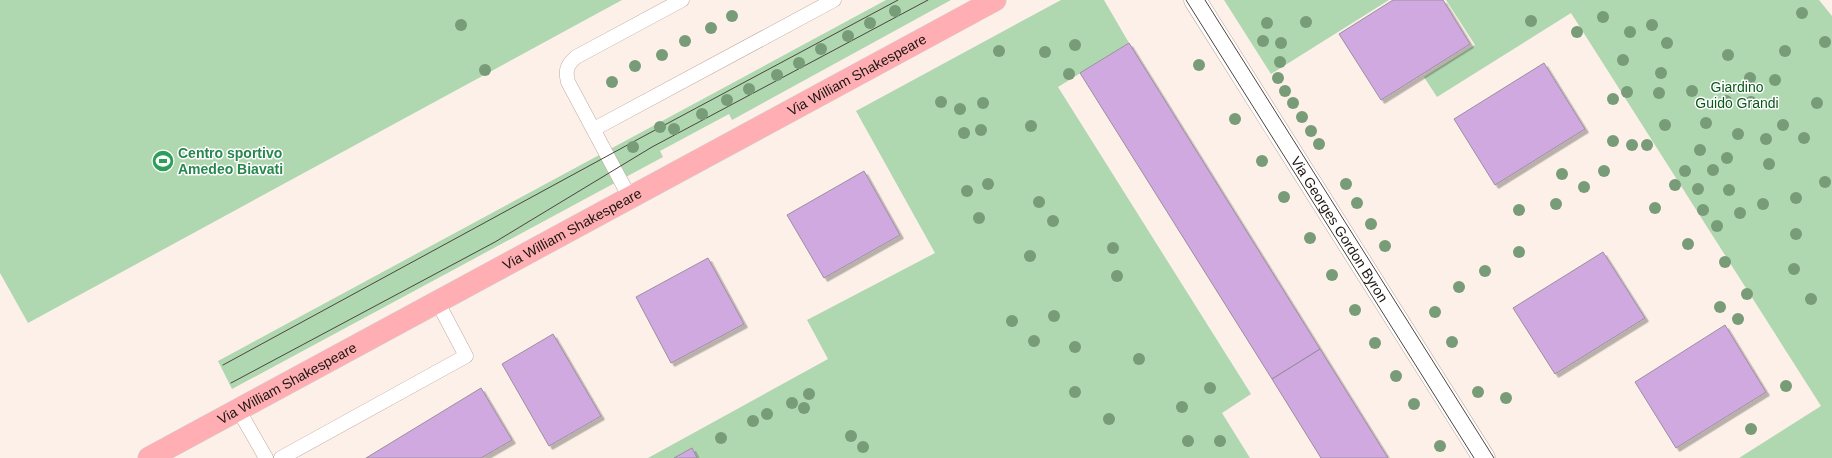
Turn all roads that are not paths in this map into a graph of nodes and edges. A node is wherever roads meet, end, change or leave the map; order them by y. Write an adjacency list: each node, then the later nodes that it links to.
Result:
1 (682, 0): 5 (lane)
2 (834, 0): 5 (lane)
3 (995, 0): 6 (main road, Via William Shakespeare)
4 (1195, 0): 12 (street, Via Georges Gordon Byron)
5 (594, 129): 6 (lane)
6 (630, 198): 7 (main road, Via William Shakespeare)
7 (438, 302): 8 (main road, Via William Shakespeare); 11 (lane)
8 (238, 409): 9 (main road, Via William Shakespeare); 10 (lane)
9 (149, 458)
10 (266, 458)
11 (281, 458)
12 (1484, 458)

